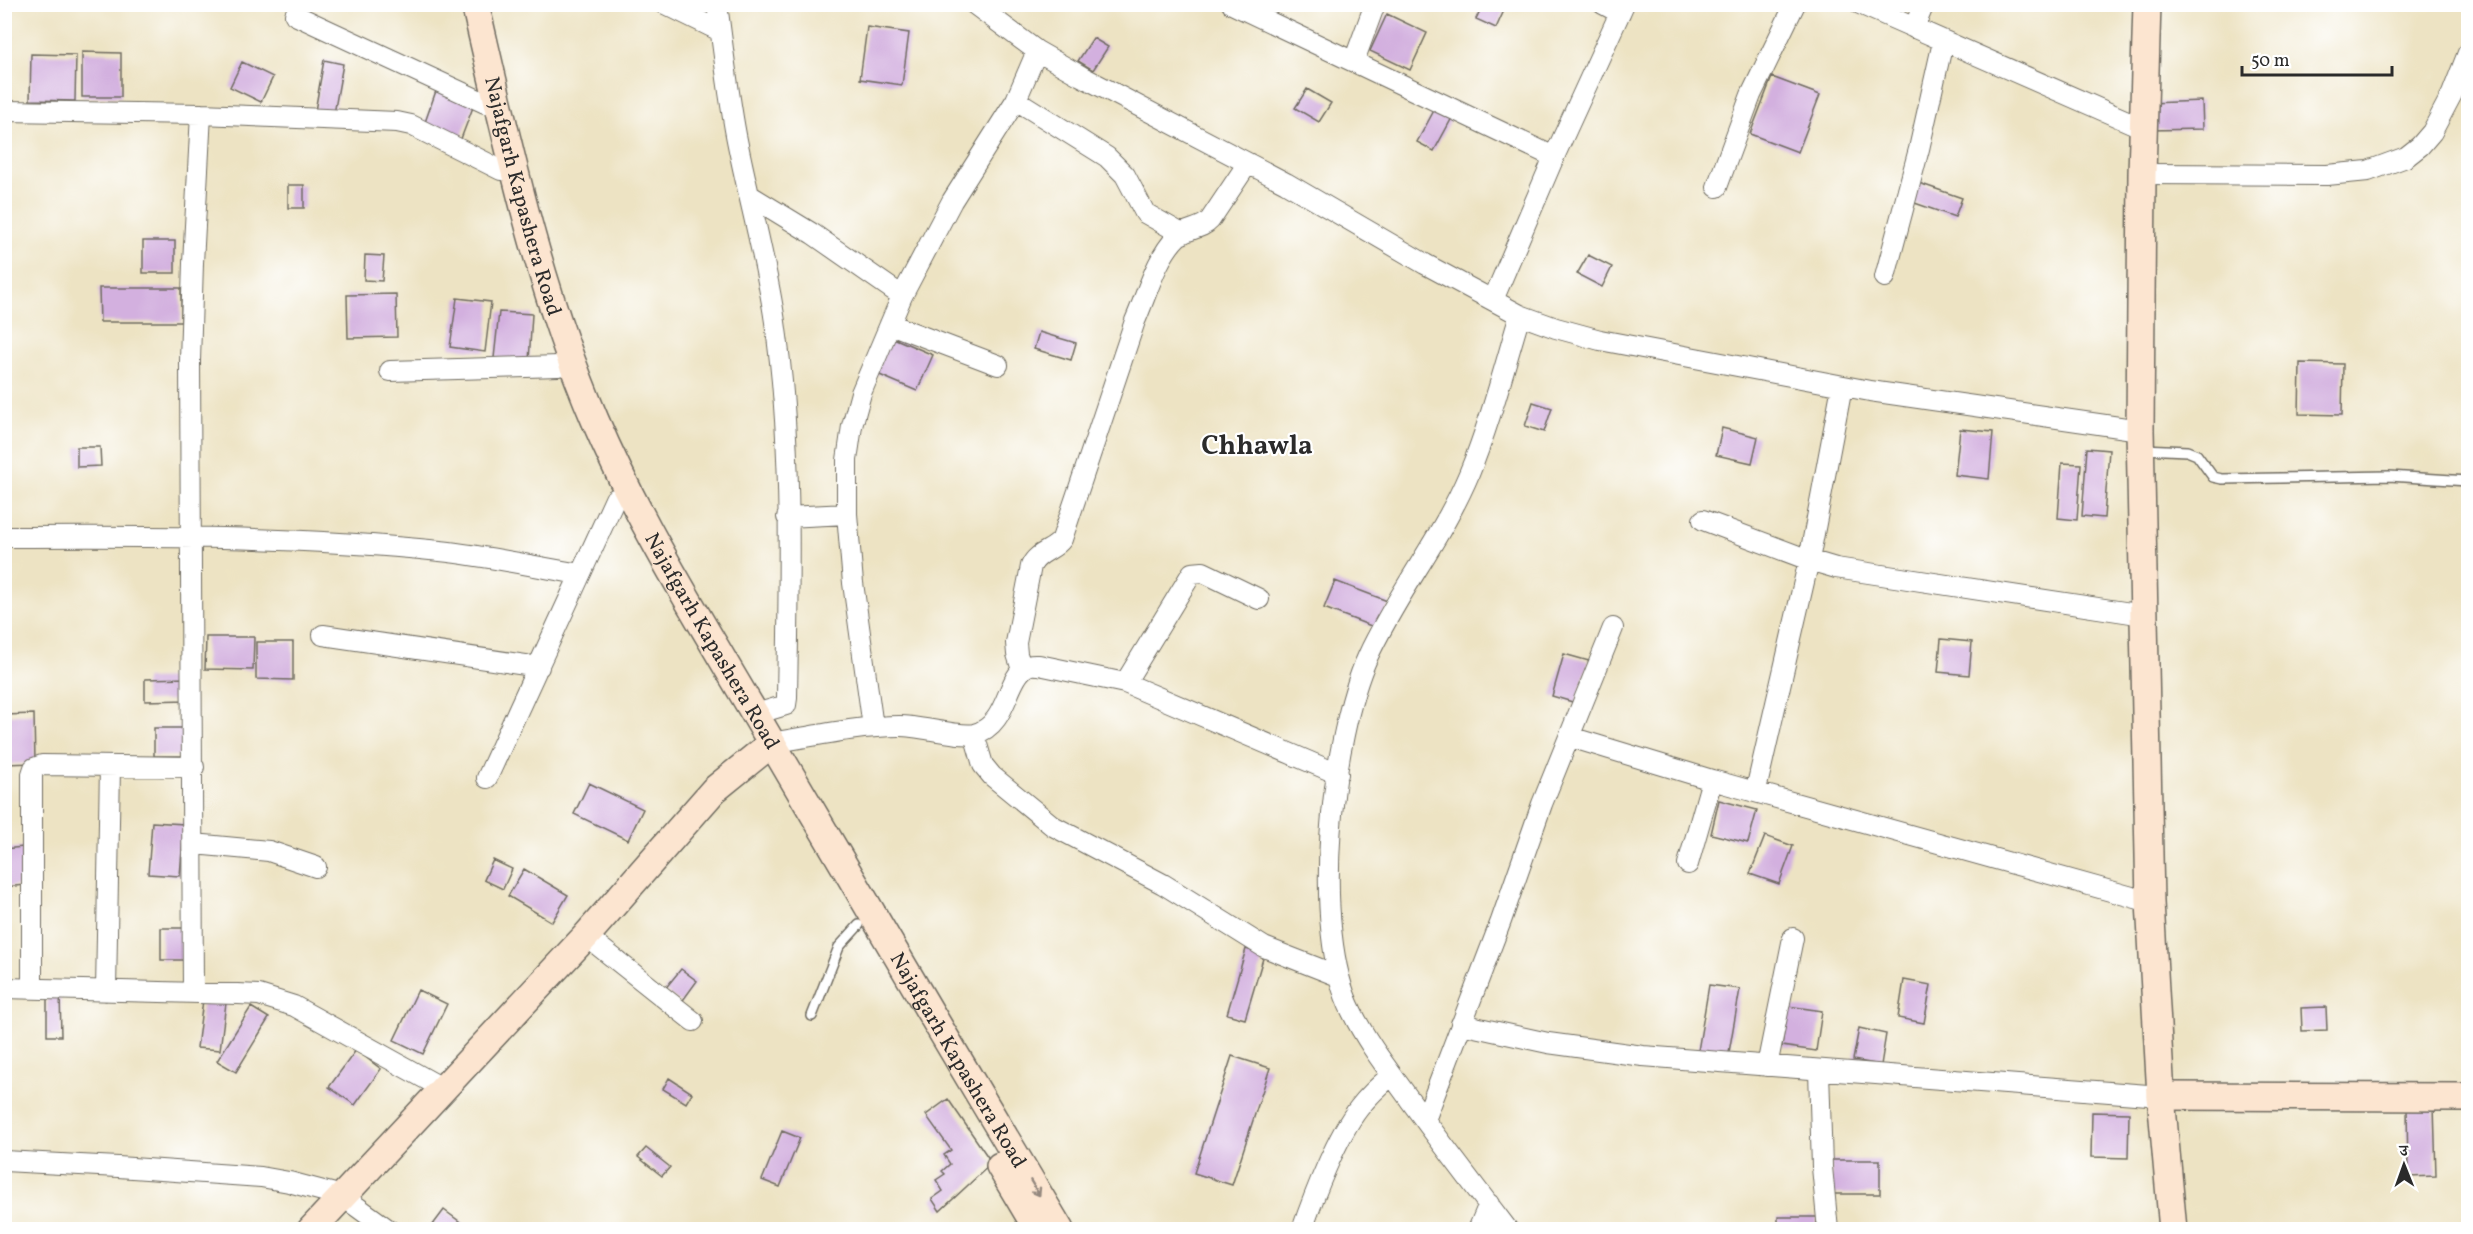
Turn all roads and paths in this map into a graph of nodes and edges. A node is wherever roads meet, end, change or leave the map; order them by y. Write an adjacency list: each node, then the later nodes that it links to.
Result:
1 (462, 4): 21 (main road)
2 (475, 4): 58 (main road, Najafgarh Kapashera Road)
3 (665, 4): 15 (street)
4 (717, 4): 15 (street)
5 (974, 4): 17 (street)
6 (1232, 4): 19 (street)
7 (1375, 4): 19 (street)
8 (1795, 4): 29 (street)
9 (1860, 4): 14 (street)
10 (1924, 4): 14 (street)
11 (2147, 4): 24 (main road)
12 (1616, 7): 25 (street)
13 (294, 15): 21 (street)
14 (1914, 28): 16 (street)
15 (720, 31): 30 (street)
16 (1943, 42): 24 (street); 32 (street)
17 (1037, 51): 20 (street); 26 (street)
18 (2469, 53): 28 (street)
19 (1354, 61): 25 (street)
20 (1016, 100): 31 (street); 33 (street)
21 (485, 103): 27 (main road)
22 (4, 111): 23 (street)
23 (201, 114): 27 (street); 47 (street)
24 (2143, 128): 28 (main road)
25 (1554, 158): 34 (street)
26 (1248, 163): 31 (street); 34 (street)
27 (501, 170): 38 (main road)
28 (2142, 174): 41 (main road)
29 (1717, 187)
30 (749, 195): 33 (street); 45 (street)
31 (1182, 234): 56 (street)
32 (1885, 277)
33 (902, 296): 36 (street)
34 (1493, 300): 35 (street)
35 (1520, 315): 40 (street); 65 (street)
36 (890, 324): 37 (street); 44 (street)
37 (998, 364)
38 (559, 366): 39 (street); 43 (main road)
39 (390, 371)
40 (1842, 386): 41 (street); 49 (street)
41 (2140, 440): 42 (lane); 52 (main road)
42 (2469, 481)
43 (615, 499): 50 (street); 62 (main road)
44 (847, 514): 45 (street); 59 (street)
45 (787, 518): 58 (street)
46 (1703, 520): 49 (street)
47 (190, 536): 48 (street); 50 (street); 64 (street)
48 (4, 537)
49 (1809, 560): 52 (street); 68 (street)
50 (579, 574): 55 (street)
51 (1259, 599): 57 (street)
52 (2144, 615): 72 (main road)
53 (1612, 628): 61 (street)
54 (323, 634): 55 (street)
55 (539, 667): 66 (street)
56 (1022, 670): 57 (street); 60 (street)
57 (1125, 683): 65 (street)
58 (756, 714): 62 (main road, Najafgarh Kapashera Road)
59 (873, 727): 60 (street); 62 (street)
60 (974, 734): 76 (street)
61 (1570, 737): 67 (street); 83 (street)
62 (766, 748): 73 (main road); 74 (main road); 97 (main road, Najafgarh Kapashera Road, one-way to 97)
63 (110, 766): 64 (street); 78 (street); 79 (street)
64 (194, 767): 69 (street)
65 (1338, 774): 76 (street)
66 (486, 778)
67 (1712, 780): 68 (street); 70 (street)
68 (1756, 790): 72 (street)
69 (194, 843): 71 (street); 80 (street)
70 (1688, 864)
71 (316, 867)
72 (2150, 902): 88 (main road)
73 (859, 925): 81 (lane); 96 (main road)
74 (586, 936): 82 (street); 87 (main road)
75 (1793, 938): 84 (street)
76 (1338, 976): 86 (street)
77 (4, 988): 78 (street)
78 (32, 988): 79 (street)
79 (106, 991): 80 (street)
80 (193, 993): 87 (street)
81 (812, 1016)
82 (693, 1021)
83 (1461, 1024): 84 (street); 90 (street)
84 (1767, 1066): 85 (street)
85 (1819, 1071): 88 (street); 101 (street)
86 (1392, 1075): 90 (street); 98 (street)
87 (442, 1088): 92 (main road)
88 (2161, 1096): 89 (main road); 102 (main road)
89 (2469, 1097)
90 (1425, 1120): 93 (street)
91 (4, 1161): 92 (street)
92 (342, 1196): 94 (main road); 95 (street)
93 (1489, 1204): 99 (street); 100 (street)
94 (311, 1230)
95 (389, 1230)
96 (1038, 1230)
97 (1060, 1230)
98 (1302, 1230)
99 (1478, 1230)
100 (1508, 1230)
101 (1828, 1230)
102 (2173, 1230)

